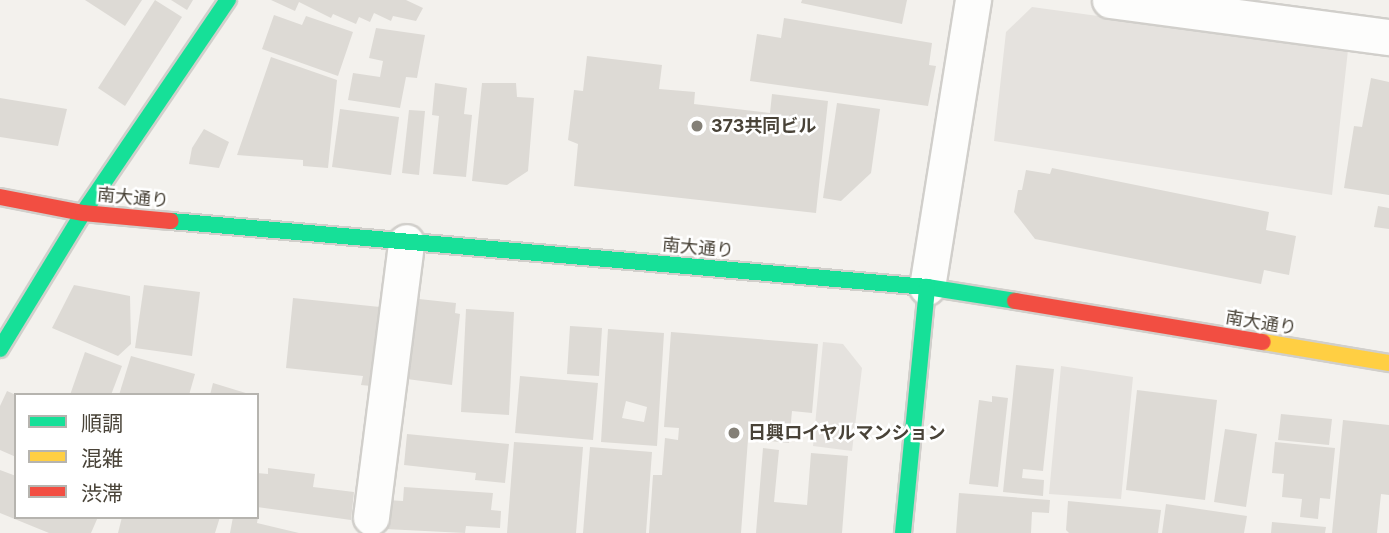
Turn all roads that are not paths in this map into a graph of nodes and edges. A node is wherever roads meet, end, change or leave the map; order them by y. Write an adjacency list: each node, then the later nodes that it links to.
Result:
1 (228, 0): 6 (street)
2 (973, 0): 8 (street)
3 (1110, 0): 4 (street)
4 (1389, 37)
5 (0, 197): 6 (street, 南大通り)
6 (83, 213): 7 (street, 南大通り); 9 (street)
7 (406, 242): 8 (street, 南大通り); 11 (street)
8 (927, 287): 10 (street, 南大通り); 12 (street)
9 (0, 349)
10 (1389, 363)
11 (371, 517)
12 (903, 533)

